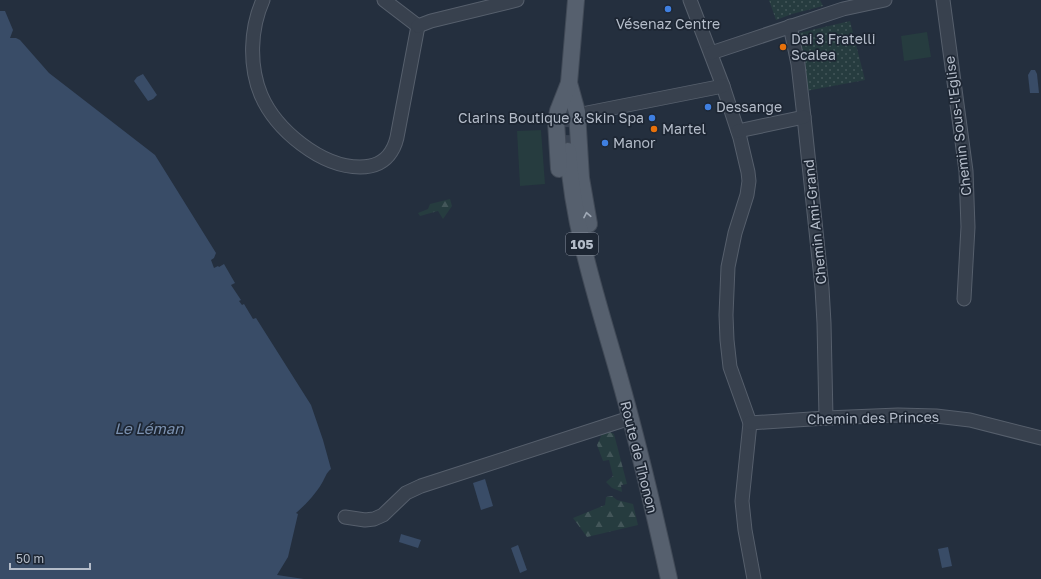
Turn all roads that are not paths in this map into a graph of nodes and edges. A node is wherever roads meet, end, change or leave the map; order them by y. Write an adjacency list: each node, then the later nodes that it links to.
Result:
1 (263, 0): 9 (street)
2 (384, 0): 9 (street)
3 (517, 0): 9 (street)
4 (576, 0): 12 (main road, Route de Thonon / 105)
5 (690, 0): 11 (street)
6 (885, 0): 8 (street)
7 (943, 0): 19 (street, Chemin Sous-l'Eglise)
8 (842, 4): 10 (street)
9 (418, 26)
10 (790, 26): 11 (street); 16 (street, Chemin Ami-Grand)
11 (711, 53): 13 (street)
12 (569, 83): 14 (main road, Route de Thonon / 105); 15 (main road, Route de Thonon / 105)
13 (723, 86): 14 (street); 17 (street)
14 (577, 114): 15 (main road); 20 (main road, Route de Thonon / 105, one-way to 14)
15 (557, 116): 20 (main road, Route de Thonon / 105)
16 (804, 117): 17 (street); 22 (street, Chemin Ami-Grand)
17 (738, 131): 23 (street)
18 (568, 151): 20 (main road, 105)
19 (964, 299)
20 (607, 335): 21 (main road, Route de Thonon / 105)
21 (630, 418): 25 (street); 26 (main road, Route de Thonon / 105)
22 (826, 418): 23 (street, Chemin des Princes); 24 (street, Chemin des Princes)
23 (750, 423): 27 (street)
24 (1041, 438)
25 (345, 517)
26 (669, 579)
27 (754, 579)

